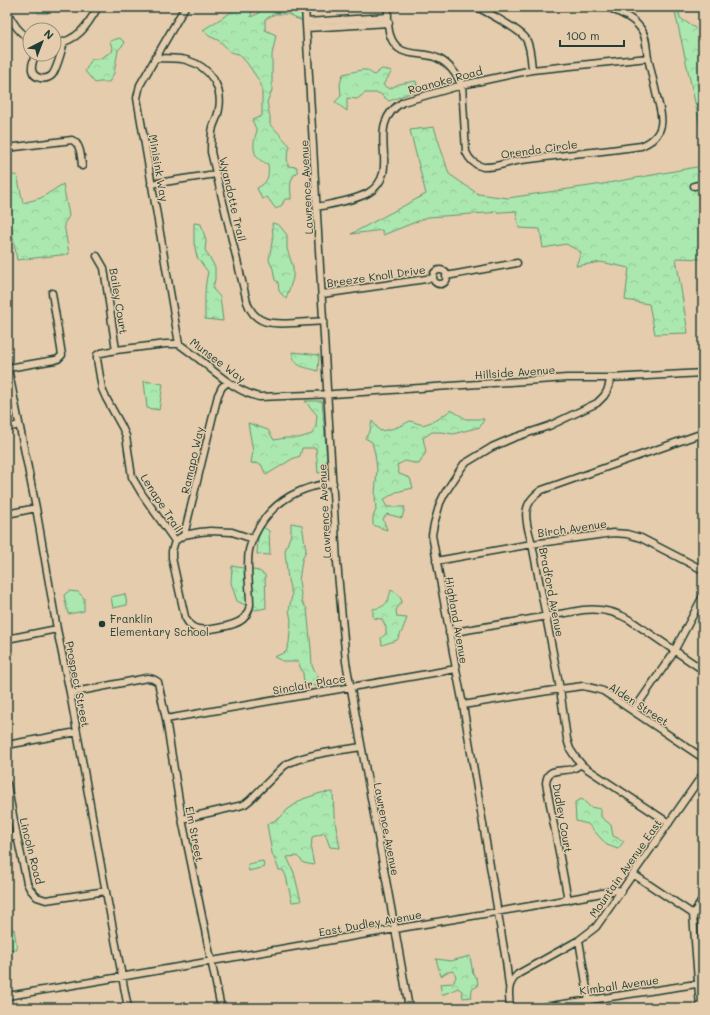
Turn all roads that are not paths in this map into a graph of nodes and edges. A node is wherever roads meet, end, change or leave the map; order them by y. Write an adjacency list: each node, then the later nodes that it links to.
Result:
1 (98, 7): 11 (street)
2 (185, 7): 13 (street, Minisink Way)
3 (305, 7): 9 (street, Lawrence Avenue)
4 (388, 7): 8 (street, Orenda Circle)
5 (477, 7): 17 (street)
6 (608, 7): 14 (street, Orenda Circle)
7 (7, 11): 10 (street)
8 (389, 20): 9 (street); 18 (street, Orenda Circle)
9 (306, 25): 25 (street, Lawrence Avenue)
10 (22, 33)
11 (64, 42): 12 (street)
12 (62, 48)
13 (155, 58): 21 (street, Wyandotte Trail); 22 (street, Minisink Way)
14 (648, 58): 17 (street, Roanoke Road); 18 (street, Orenda Circle)
15 (33, 62): 16 (street)
16 (58, 62)
17 (532, 70): 18 (street, Roanoke Road)
18 (462, 85): 25 (street, Roanoke Road)
19 (7, 148): 20 (street)
20 (82, 166)
21 (216, 174): 22 (street); 32 (street, Wyandotte Trail)
22 (151, 184): 33 (street, Minisink Way)
23 (703, 184): 24 (street)
24 (694, 186)
25 (317, 208): 31 (street, Lawrence Avenue)
26 (97, 256): 34 (street, Bailey Court)
27 (517, 263): 28 (street, Breeze Knoll Drive)
28 (446, 276): 29 (street, Breeze Knoll Drive); 29 (street, Breeze Knoll Drive)
29 (433, 278): 31 (street, Breeze Knoll Drive)
30 (52, 293): 36 (street)
31 (322, 294): 32 (street, Lawrence Avenue)
32 (324, 321): 40 (street, Lawrence Avenue)
33 (180, 344): 34 (street, Munsee Way); 39 (street, Munsee Way)
34 (116, 350): 35 (street, Munsee Way)
35 (97, 357): 49 (street, Lenape Trail)
36 (7, 365): 41 (street, Prospect Street)
37 (703, 373): 38 (street, Hillside Avenue)
38 (610, 378): 40 (street, Hillside Avenue); 51 (street, Highland Avenue)
39 (228, 382): 40 (street, Munsee Way); 47 (street, Ramapo Way)
40 (328, 394): 44 (street, Lawrence Avenue)
41 (19, 425): 42 (street); 45 (street, Prospect Street)
42 (7, 428)
43 (703, 433): 50 (street, Bradford Avenue)
44 (333, 483): 48 (street); 61 (street, Lawrence Avenue)
45 (36, 508): 46 (street); 55 (street, Prospect Street)
46 (7, 514)
47 (184, 535): 48 (street); 49 (street)
48 (253, 539): 49 (street, Lenape Trail)
49 (175, 541)
50 (532, 544): 51 (street, Birch Avenue); 52 (street, Birch Avenue); 54 (street, Bradford Avenue)
51 (436, 561): 56 (street, Highland Avenue)
52 (703, 570)
53 (703, 596): 58 (street)
54 (546, 617): 56 (street); 58 (street); 62 (street, Bradford Avenue)
55 (57, 629): 57 (street); 63 (street, Prospect Street)
56 (450, 633): 59 (street, Highland Avenue)
57 (7, 639)
58 (674, 650): 60 (street); 65 (street)
59 (456, 669): 61 (street, Sinclair Place); 64 (street, Highland Avenue)
60 (703, 670)
61 (351, 688): 66 (street, Sinclair Place); 69 (street, Lawrence Avenue)
62 (560, 689): 64 (street, Alden Street); 65 (street, Alden Street); 71 (street, Bradford Avenue)
63 (70, 693): 66 (street, Elm Street); 67 (street, Prospect Street)
64 (463, 705): 83 (street, Highland Avenue)
65 (634, 710): 70 (street, Alden Street)
66 (166, 719): 74 (street, Elm Street)
67 (77, 732): 68 (street); 79 (street, Prospect Street)
68 (7, 745)
69 (361, 747): 74 (street); 86 (street, Lawrence Avenue)
70 (703, 758)
71 (581, 764): 75 (street, Bradford Avenue); 82 (street, Dudley Court)
72 (703, 774): 75 (street, Mountain Avenue East)
73 (7, 784): 76 (street, Lincoln Road)
74 (182, 819): 89 (street, Elm Street)
75 (669, 823): 78 (street, Mountain Avenue East)
76 (17, 836): 77 (street); 79 (street, Lincoln Road)
77 (7, 838)
78 (633, 874): 80 (street, Mountain Avenue East); 85 (street)
79 (106, 890): 91 (street, Prospect Street)
80 (622, 891): 82 (street, East Dudley Avenue); 87 (street, Mountain Avenue East)
81 (703, 899): 85 (street)
82 (568, 900): 83 (street, East Dudley Avenue)
83 (498, 912): 86 (street, East Dudley Avenue); 88 (street, Highland Avenue)
84 (703, 912): 85 (street)
85 (693, 914): 92 (street)
86 (395, 929): 89 (street, East Dudley Avenue); 98 (street, Lawrence Avenue)
87 (579, 940): 90 (street, Mountain Avenue East); 95 (street)
88 (506, 961): 90 (street); 93 (street, Highland Avenue)
89 (211, 962): 91 (street, East Dudley Avenue); 97 (street, Elm Street)
90 (518, 974): 93 (street, Mountain Avenue East)
91 (122, 978): 94 (street, East Dudley Avenue); 96 (street, Prospect Street)
92 (701, 983): 95 (street, Kimball Avenue); 102 (street)
93 (509, 986): 99 (street)
94 (7, 996)
95 (589, 1000): 100 (street, Kimball Avenue); 101 (street)
96 (128, 1008)
97 (221, 1008)
98 (409, 1008)
99 (510, 1008)
100 (537, 1008)
101 (590, 1008)
102 (700, 1008)

